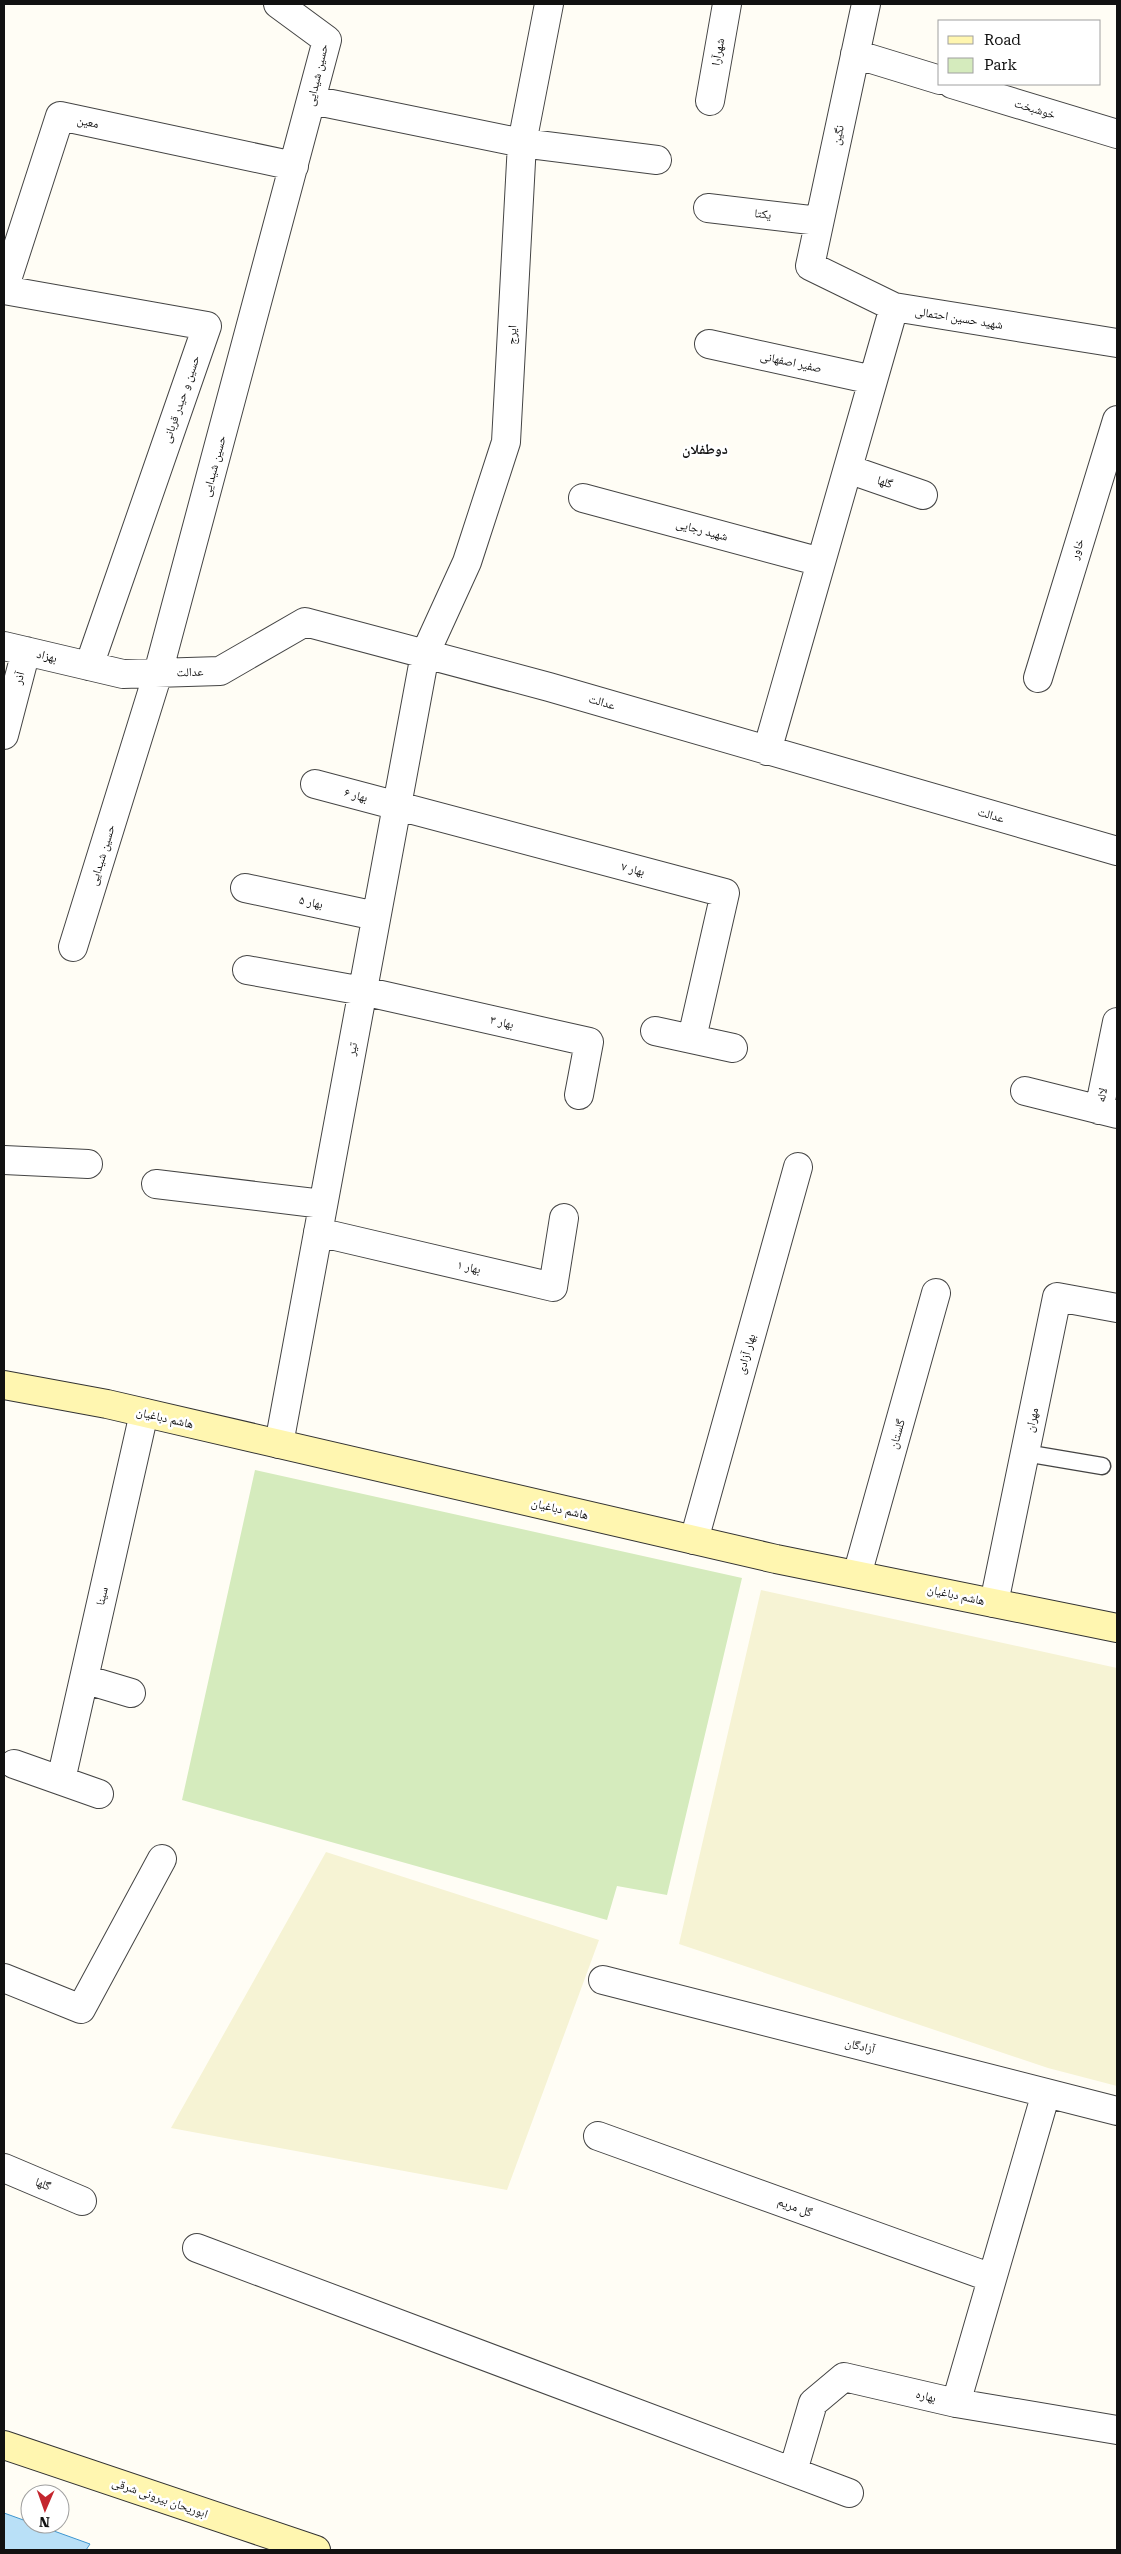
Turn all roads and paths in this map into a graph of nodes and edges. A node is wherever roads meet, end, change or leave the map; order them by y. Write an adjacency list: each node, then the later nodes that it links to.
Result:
1 (278, 4): 8 (street, حسین شیدایی)
2 (548, 4): 11 (street, ایرج)
3 (727, 4): 9 (street, شهرآرا)
4 (866, 4): 5 (street, نگین)
5 (855, 54): 6 (street); 15 (street, نگین)
6 (938, 79)
7 (955, 85): 10 (street, خوشبخت)
8 (312, 100): 11 (street); 13 (street, حسین شیدایی)
9 (710, 101)
10 (1117, 134)
11 (522, 143): 12 (street); 28 (street, ایرج)
12 (657, 160)
13 (294, 166): 17 (street, معین); 30 (street, حسین شیدایی)
14 (708, 208): 15 (street, یکتا)
15 (819, 221): 16 (street, نگین)
16 (810, 266): 18 (street, شهید حسین احتمالی)
17 (4, 290): 29 (street, حسین و حیدر قربانی)
18 (894, 307): 19 (street, شهید حسین احتمالی); 21 (street)
19 (1117, 343)
20 (710, 344): 21 (street, صفیر اصفهانی)
21 (873, 380): 23 (street)
22 (1117, 420): 31 (street, خاور)
23 (848, 469): 24 (street, گلها); 26 (street)
24 (922, 495)
25 (583, 498): 26 (street, شهید رجایی)
26 (821, 562): 33 (street)
27 (15, 648): 29 (street, بهزاد); 32 (street, آذر)
28 (425, 654): 30 (street, عدالت); 33 (street, عدالت); 35 (street, تیر)
29 (89, 666): 30 (street, عدالت)
30 (158, 673): 39 (street, حسین شیدایی)
31 (1038, 678)
32 (4, 735)
33 (767, 750): 36 (street, عدالت)
34 (315, 784): 35 (street, بهار ۶)
35 (396, 806): 38 (street, تیر); 44 (street, بهار ۷)
36 (1117, 851)
37 (245, 888): 38 (street, بهار ۵)
38 (376, 916): 41 (street, تیر)
39 (73, 947)
40 (247, 970): 41 (street)
41 (363, 991): 47 (street, بهار ۳); 53 (street, تیر)
42 (1117, 1022): 48 (street, لاله)
43 (655, 1031): 44 (street)
44 (692, 1038): 45 (street)
45 (733, 1048)
46 (1025, 1091): 48 (street)
47 (578, 1095)
48 (1108, 1112)
49 (4, 1160): 50 (street)
50 (88, 1164)
51 (798, 1167): 63 (street, بهار آزادی)
52 (156, 1184): 53 (street)
53 (324, 1204): 55 (street, تیر)
54 (564, 1218): 55 (street, بهار ۱)
55 (318, 1232): 60 (street, تیر)
56 (936, 1293): 64 (street, گلستان)
57 (1117, 1308): 61 (street, مهران)
58 (4, 1385): 59 (street, هاشم دباغیان)
59 (144, 1413): 60 (street, هاشم دباغیان); 67 (street, سینا)
60 (279, 1444): 63 (street, هاشم دباغیان)
61 (1025, 1453): 62 (lane); 65 (street, مهران)
62 (1102, 1466)
63 (694, 1540): 64 (street, هاشم دباغیان)
64 (857, 1575): 65 (street, هاشم دباغیان)
65 (994, 1603): 66 (street, هاشم دباغیان)
66 (1117, 1628)
67 (84, 1679): 68 (street); 70 (street, سینا)
68 (131, 1693)
69 (14, 1764): 70 (street)
70 (61, 1780): 71 (street)
71 (99, 1794)
72 (162, 1859): 73 (street)
73 (4, 1978)
74 (603, 1980): 75 (street, آزادگان)
75 (1046, 2093): 76 (street, آزادگان); 81 (street)
76 (1117, 2111)
77 (598, 2136): 81 (street, گل مریم)
78 (4, 2168): 79 (street, گلها)
79 (82, 2201)
80 (197, 2248): 85 (street)
81 (992, 2278): 82 (street)
82 (956, 2403): 83 (street, بهاره); 85 (street, بهاره)
83 (1117, 2430)
84 (4, 2445): 87 (street, ابوریحان بیرونی شرقی)
85 (793, 2471): 86 (street)
86 (849, 2493)
87 (316, 2550)

